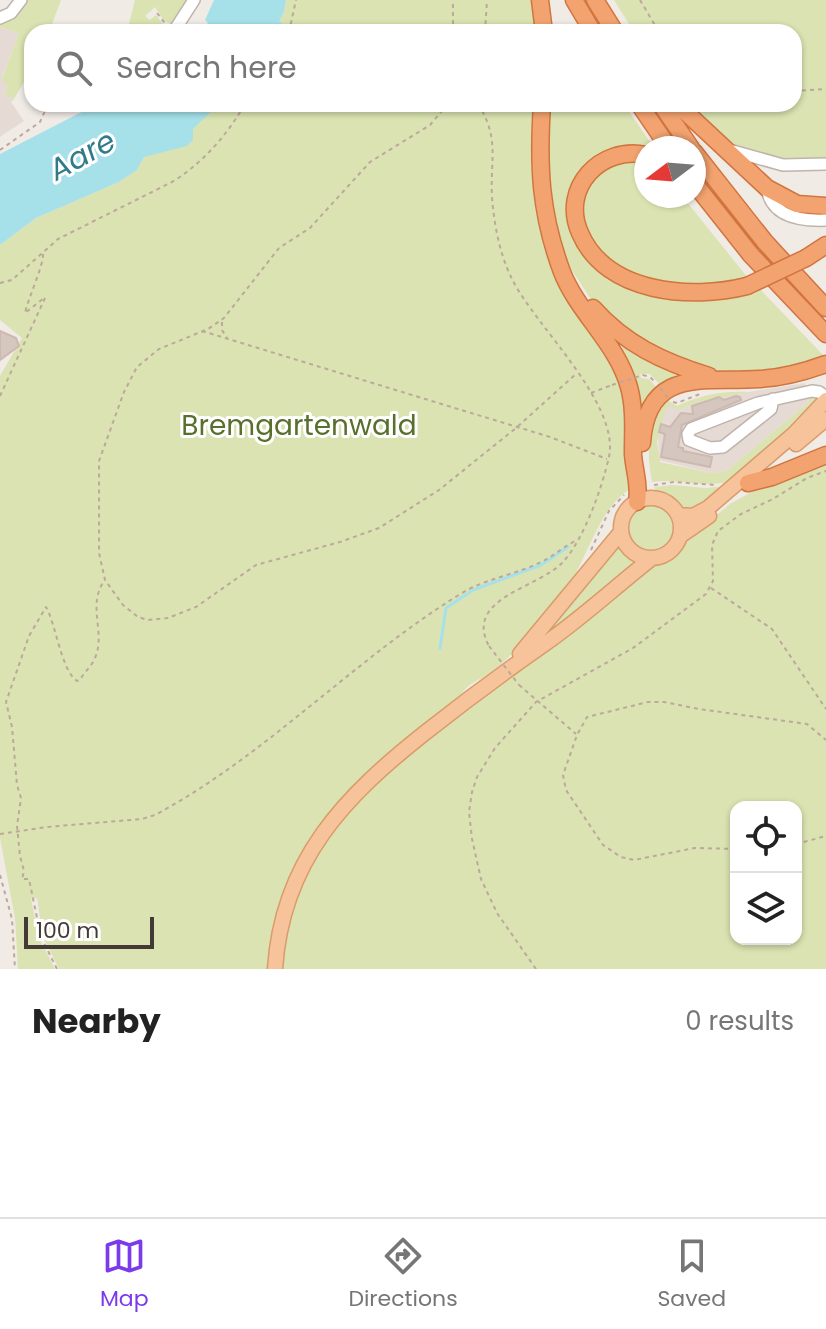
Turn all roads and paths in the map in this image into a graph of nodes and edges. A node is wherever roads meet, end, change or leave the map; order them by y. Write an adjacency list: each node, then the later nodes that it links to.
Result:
1 (21, 0): 11 (lane)
2 (194, 0): 13 (lane)
3 (296, 0): 14 (path)
4 (453, 0): 15 (path)
5 (487, 0): 16 (path)
6 (540, 0): 17 (highway)
7 (574, 0): 18 (highway)
8 (595, 0): 19 (highway)
9 (640, 0): 20 (path)
10 (157, 13): 12 (path)
11 (3, 17)
12 (167, 24)
13 (179, 24)
14 (291, 24)
15 (453, 24)
16 (486, 24)
17 (543, 24)
18 (588, 24)
19 (610, 24)
20 (654, 24)
21 (826, 89): 22 (path)
22 (802, 90)
23 (44, 112): 34 (path)
24 (239, 112): 45 (path)
25 (441, 112): 49 (path)
26 (483, 112): 54 (path)
27 (542, 112): 46 (highway)
28 (644, 112): 31 (highway)
29 (667, 112): 32 (highway)
30 (685, 112): 33 (highway)
31 (661, 136)
32 (683, 136)
33 (719, 145): 36 (lane); 38 (highway)
34 (0, 150)
35 (634, 154): 44 (highway, bridge)
36 (826, 164)
37 (706, 167): 48 (highway)
38 (767, 188): 40 (highway); 43 (lane)
39 (706, 199): 42 (highway)
40 (826, 203)
41 (706, 205): 42 (highway)
42 (722, 220): 51 (highway)
43 (826, 220)
44 (826, 245)
45 (42, 252): 47 (path); 57 (path)
46 (556, 254): 55 (highway); 69 (highway)
47 (0, 283)
48 (826, 308)
49 (224, 318): 50 (path); 52 (path)
50 (202, 331): 52 (path); 76 (path)
51 (826, 334)
52 (227, 339): 62 (path)
53 (826, 364): 55 (highway)
54 (577, 373): 56 (path); 62 (path)
55 (717, 378): 68 (highway)
56 (590, 393): 59 (path, bridge); 64 (path)
57 (0, 396)
58 (826, 398): 60 (lane); 70 (main road)
59 (669, 399)
60 (773, 399): 60 (lane)
61 (826, 419): 66 (main road)
62 (516, 428): 64 (path); 76 (path)
63 (826, 455): 66 (highway)
64 (608, 460): 72 (path)
65 (826, 471): 77 (path)
66 (748, 483): 73 (main road)
67 (722, 485): 68 (path)
68 (654, 492): 69 (main road); 70 (main road)
69 (634, 496): 71 (main road); 74 (path)
70 (678, 515): 73 (main road)
71 (621, 532): 75 (main road); 78 (main road)
72 (577, 540): 79 (path, bridge); 83 (path)
73 (681, 541): 75 (path); 75 (main road)
74 (589, 553)
75 (656, 560): 78 (main road)
76 (105, 580): 83 (path)
77 (710, 588): 79 (path); 80 (path)
78 (510, 667): 91 (main road)
79 (536, 702): 81 (path); 92 (path)
80 (826, 709)
81 (577, 735): 82 (path); 87 (path)
82 (826, 740)
83 (18, 832): 84 (path); 90 (path)
84 (0, 834)
85 (826, 836): 86 (path)
86 (802, 842)
87 (730, 849)
88 (0, 875): 89 (path)
89 (15, 969)
90 (57, 969)
91 (275, 969)
92 (536, 969)

